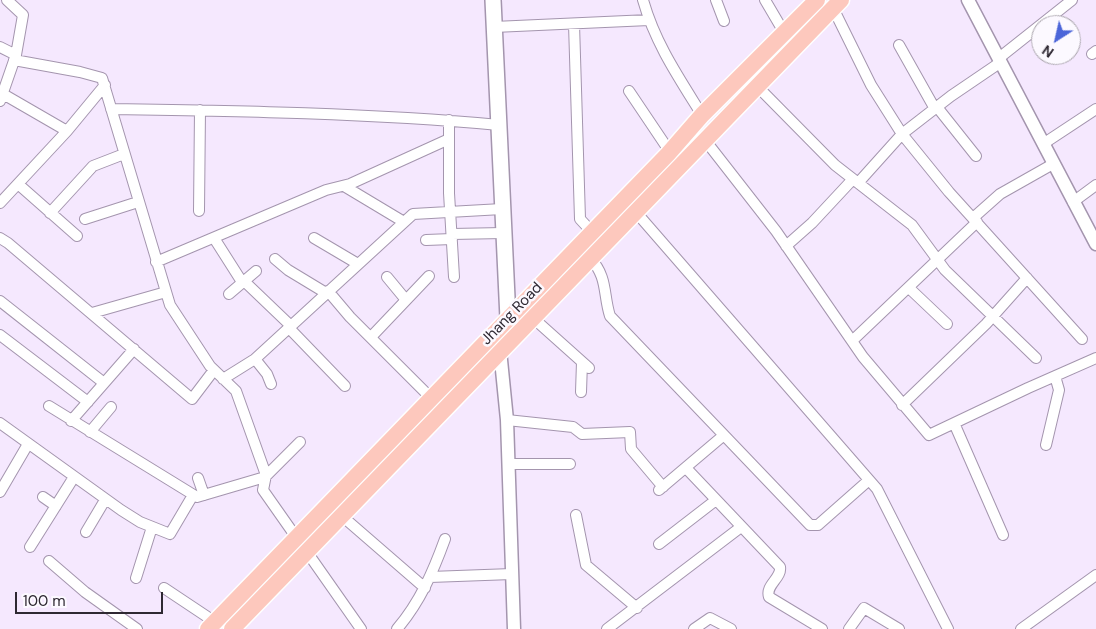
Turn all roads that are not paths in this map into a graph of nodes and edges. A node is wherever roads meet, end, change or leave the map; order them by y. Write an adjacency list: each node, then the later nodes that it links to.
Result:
1 (7, 0): 17 (street)
2 (494, 0): 13 (main road)
3 (643, 0): 10 (street)
4 (716, 0): 11 (street)
5 (765, 0): 14 (street)
6 (817, 0): 14 (main road, Jhang Road)
7 (968, 0): 18 (street)
8 (1072, 0): 18 (street)
9 (837, 4): 20 (main road, Jhang Road); 31 (street)
10 (649, 20): 12 (street); 27 (street)
11 (724, 21)
12 (574, 24): 13 (street); 54 (street)
13 (494, 27): 29 (main road)
14 (785, 34): 27 (main road, Jhang Road)
15 (899, 45): 23 (street)
16 (0, 47): 17 (street)
17 (15, 58): 19 (street); 22 (street)
18 (1000, 60): 23 (street); 34 (street)
19 (105, 85): 24 (street); 30 (street)
20 (757, 86): 33 (main road, Jhang Road); 39 (street)
21 (629, 91): 35 (street)
22 (2, 94): 30 (street)
23 (936, 108): 31 (street); 37 (street)
24 (111, 109): 26 (street); 36 (street)
25 (1096, 109): 34 (street)
26 (200, 110): 28 (street); 47 (street)
27 (702, 115): 35 (main road, Jhang Road)
28 (449, 120): 29 (street); 32 (street)
29 (499, 125): 46 (main road)
30 (67, 131): 40 (street)
31 (902, 134): 39 (street); 52 (street)
32 (449, 139): 42 (street); 49 (street)
33 (705, 140): 48 (main road, Jhang Road); 63 (street)
34 (1043, 144): 38 (street)
35 (670, 152): 54 (main road, Jhang Road)
36 (124, 154): 43 (street); 50 (street)
37 (976, 156)
38 (1052, 164): 44 (street); 52 (street)
39 (855, 181): 63 (street); 66 (street)
40 (18, 184): 45 (street); 50 (street)
41 (1096, 185): 44 (street)
42 (344, 186): 53 (street); 59 (street)
43 (138, 202): 51 (street); 67 (street)
44 (1073, 202): 61 (street)
45 (0, 203)
46 (502, 209): 49 (street); 55 (main road)
47 (199, 210)
48 (635, 211): 64 (main road, Jhang Road); 123 (street)
49 (450, 212): 53 (street); 57 (street)
50 (50, 213): 56 (street)
51 (85, 219)
52 (975, 220): 66 (street); 73 (street)
53 (404, 222): 68 (street)
54 (592, 232): 84 (main road, Jhang Road)
55 (503, 233): 57 (street); 84 (main road)
56 (77, 236)
57 (452, 237): 62 (street); 72 (street)
58 (0, 238): 81 (street)
59 (214, 238): 67 (street); 74 (street)
60 (314, 238): 68 (street)
61 (1095, 238)
62 (426, 240)
63 (786, 246): 90 (street)
64 (590, 258): 83 (main road, Jhang Road); 113 (street)
65 (275, 259): 77 (street)
66 (938, 261): 75 (street); 82 (street)
67 (156, 262): 76 (street)
68 (358, 264): 77 (street)
69 (256, 272): 74 (street)
70 (429, 276): 79 (street)
71 (387, 277): 79 (street)
72 (454, 277)
73 (1027, 278): 82 (street); 89 (street)
74 (243, 281): 78 (street); 86 (street)
75 (909, 288): 85 (street); 90 (street)
76 (166, 292): 81 (street); 96 (street)
77 (327, 292): 86 (street); 88 (street)
78 (229, 294)
79 (406, 300): 88 (street)
80 (0, 301): 99 (street)
81 (92, 313): 92 (street)
82 (994, 315): 93 (street); 105 (street)
83 (532, 317): 91 (main road, Jhang Road); 102 (street)
84 (508, 319): 91 (main road); 103 (main road, Jhang Road)
85 (947, 324)
86 (290, 327): 95 (street); 101 (street)
87 (0, 335): 104 (street)
88 (371, 337): 103 (street)
89 (1082, 339)
90 (852, 341): 105 (street)
91 (504, 345): 108 (street); 132 (main road, Jhang Road)
92 (134, 349): 96 (street); 99 (street)
93 (1036, 358)
94 (1096, 358): 97 (street)
95 (255, 359): 98 (street); 100 (street)
96 (214, 370): 98 (street)
97 (1054, 376): 111 (street); 116 (street)
98 (224, 379): 121 (street)
99 (104, 383): 104 (street)
100 (271, 384)
101 (345, 386)
102 (582, 392)
103 (431, 398): 137 (main road, Jhang Road)
104 (88, 402): 109 (street)
105 (902, 405): 111 (street)
106 (49, 406): 109 (street)
107 (111, 407): 112 (street)
108 (506, 420): 117 (street); 119 (street)
109 (71, 421): 112 (street)
110 (0, 422): 115 (street)
111 (954, 423): 136 (street)
112 (90, 432): 125 (street)
113 (724, 435): 119 (street); 123 (street)
114 (300, 442): 121 (street)
115 (28, 444): 120 (street); 124 (street)
116 (1046, 445)
117 (509, 464): 118 (street); 143 (street)
118 (570, 464)
119 (686, 468): 129 (street)
120 (74, 477): 128 (street); 130 (street)
121 (266, 477): 126 (street); 137 (street)
122 (198, 478): 126 (street)
123 (869, 480): 162 (street)
124 (0, 492)
125 (193, 495): 126 (street); 133 (street)
126 (204, 495)
127 (43, 497): 130 (street)
128 (105, 500): 133 (street); 135 (street)
129 (716, 500): 134 (street); 139 (street)
130 (56, 506): 140 (street)
131 (576, 515): 149 (street)
132 (342, 516): 141 (main road, Jhang Road); 148 (street)
133 (152, 527): 146 (street)
134 (740, 527): 149 (street); 159 (street)
135 (86, 532)
136 (1003, 535)
137 (296, 537): 150 (main road, Jhang Road)
138 (445, 539): 145 (street)
139 (659, 544)
140 (30, 547)
141 (307, 552): 152 (main road, Jhang Road); 153 (street)
142 (49, 561): 151 (street)
143 (512, 574): 145 (street); 155 (street)
144 (1096, 575): 163 (street)
145 (430, 576): 148 (street)
146 (136, 578)
147 (164, 588): 150 (street)
148 (425, 588): 154 (street)
149 (636, 608): 156 (street)
150 (212, 626)
151 (137, 629)
152 (232, 629)
153 (361, 629)
154 (397, 629)
155 (514, 629)
156 (607, 629)
157 (694, 629): 158 (street)
158 (731, 629)
159 (822, 629)
160 (849, 629): 161 (street)
161 (899, 629)
162 (948, 629)
163 (1021, 629)

